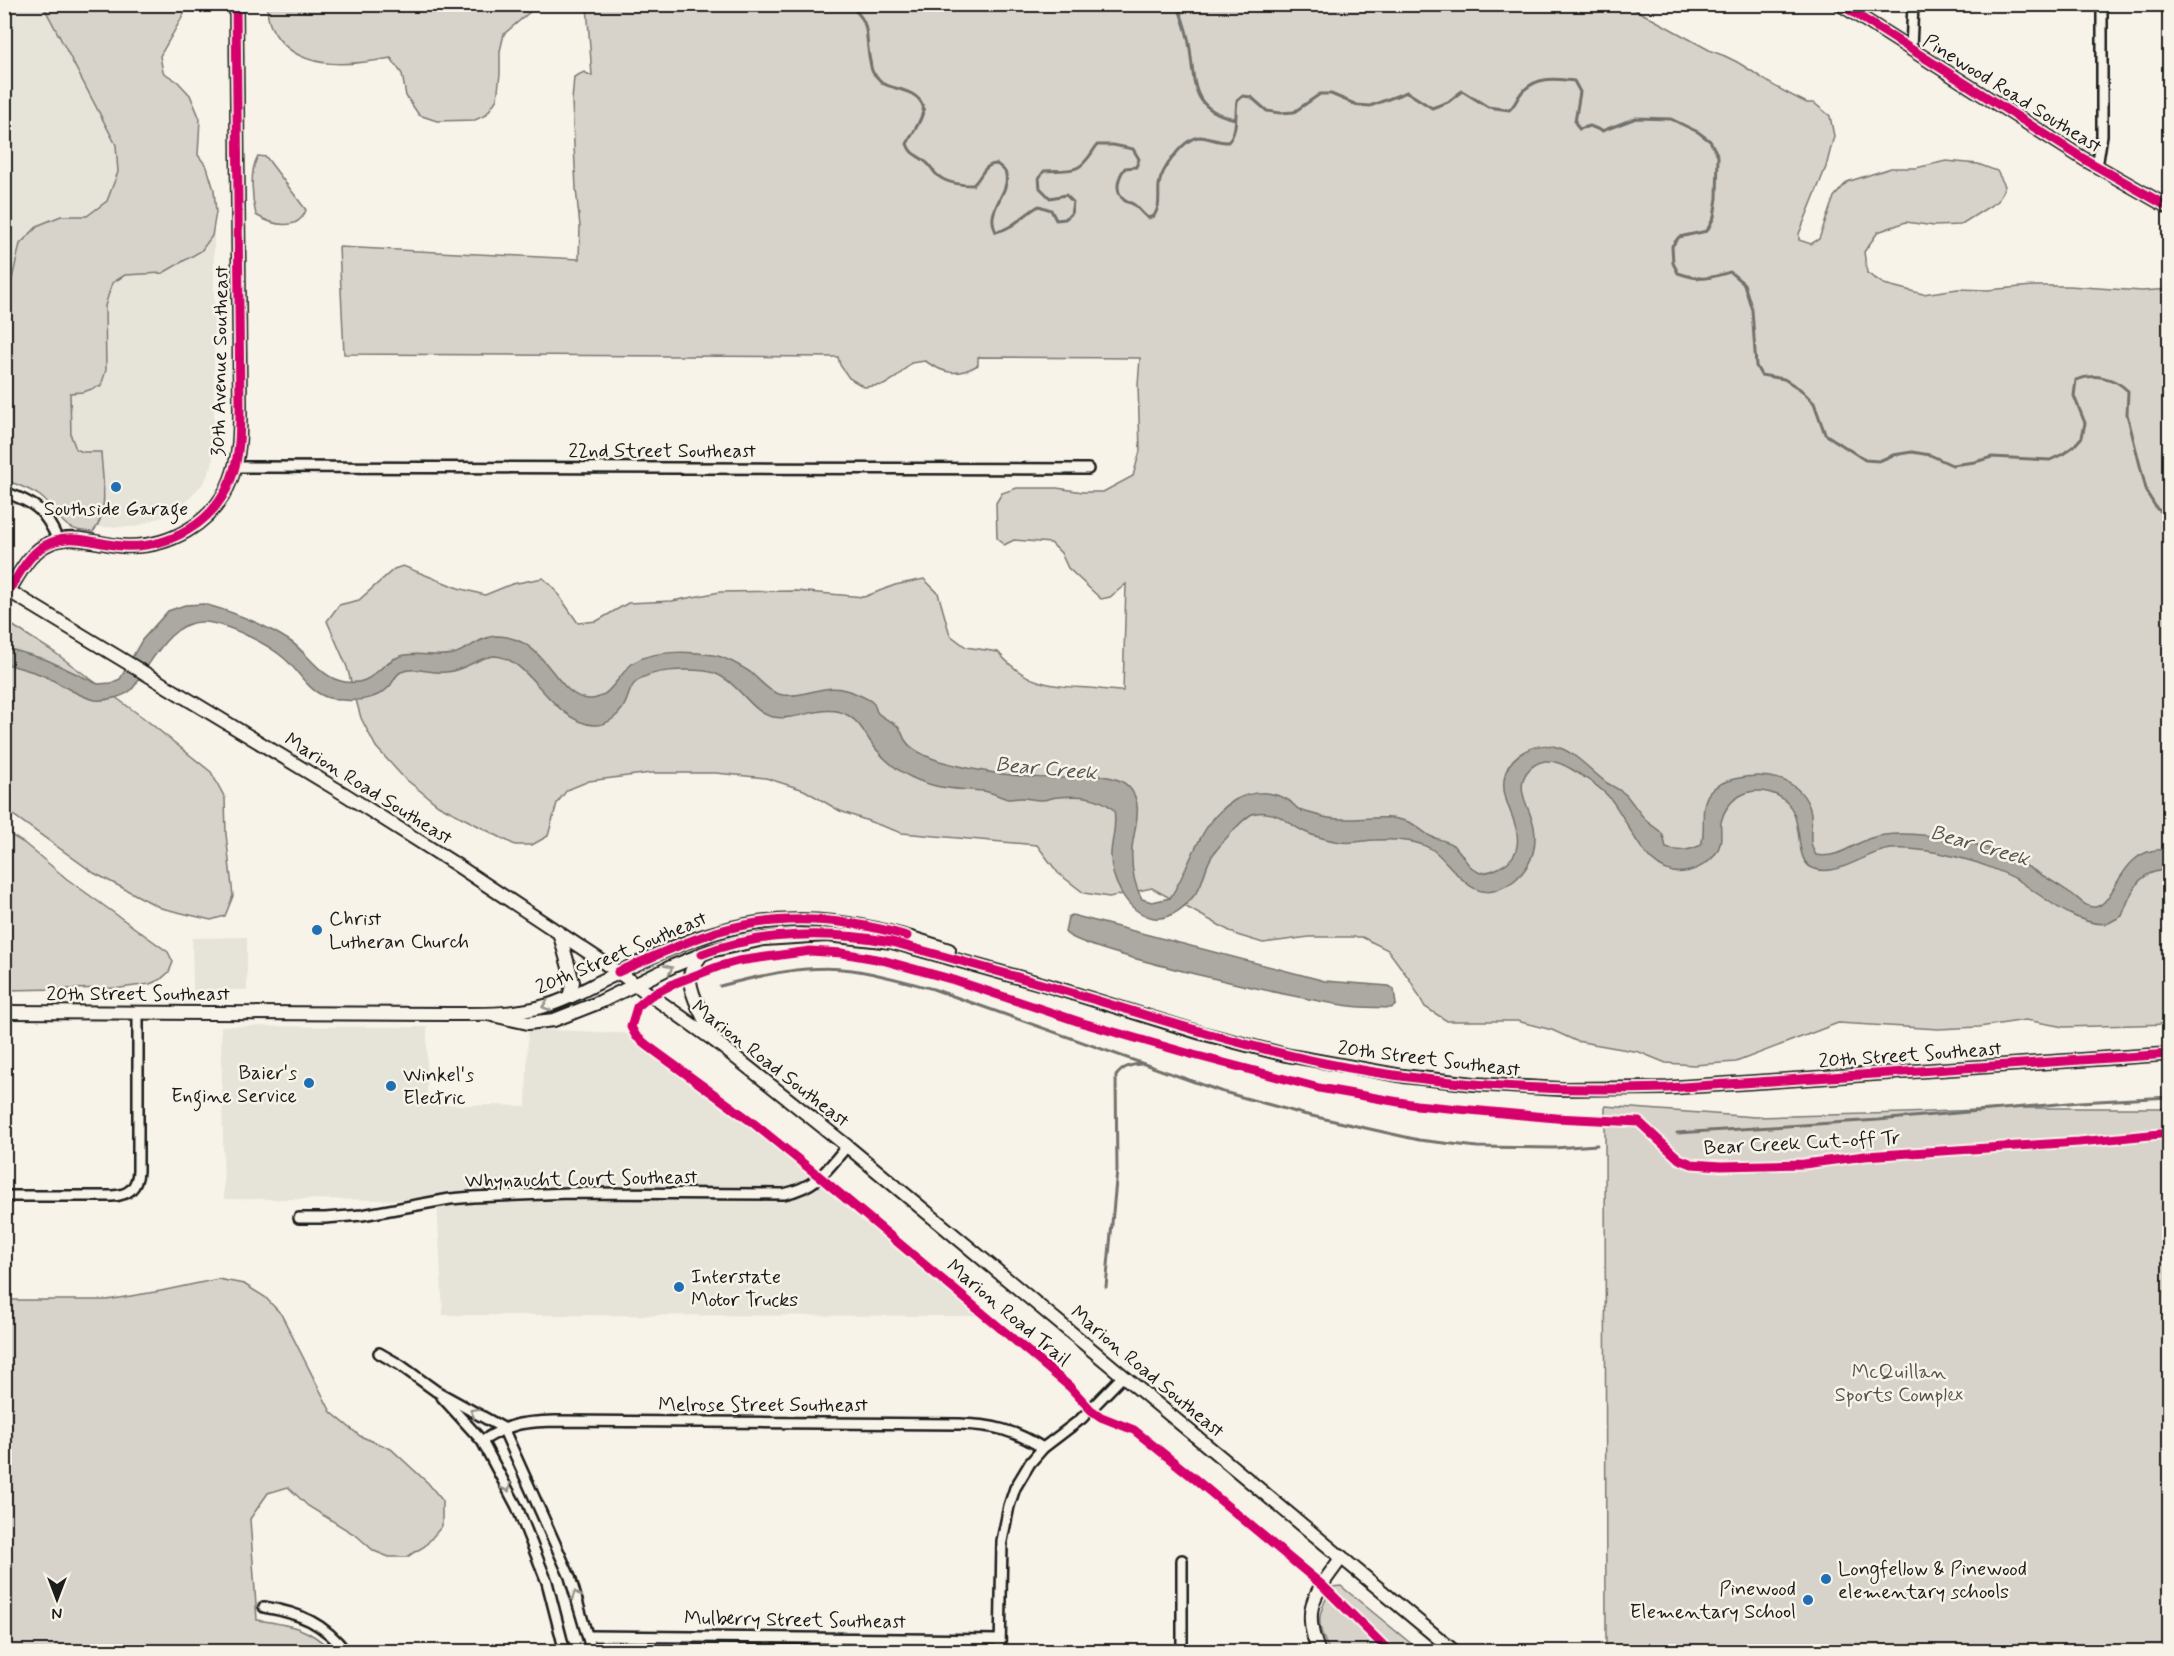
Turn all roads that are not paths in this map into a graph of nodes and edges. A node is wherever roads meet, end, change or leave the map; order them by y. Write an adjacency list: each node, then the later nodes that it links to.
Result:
1 (236, 4): 8 (street, 30th Avenue Southeast)
2 (1840, 4): 5 (street, Pinewood Road Southeast)
3 (1913, 4): 5 (street)
4 (2102, 4): 6 (street)
5 (1911, 49): 6 (street, Pinewood Road Southeast)
6 (2097, 167): 7 (street, Pinewood Road Southeast)
7 (2169, 208)
8 (235, 468): 9 (street, 22nd Street Southeast); 11 (street, 30th Avenue Southeast)
9 (1088, 469)
10 (4, 492): 11 (street)
11 (58, 540): 12 (street, 30th Avenue Southeast)
12 (7, 589): 13 (street, Marion Road Southeast)
13 (559, 932): 15 (street, Marion Road Southeast); 18 (street)
14 (702, 954): 16 (street, 20th Street Southeast, one-way to 14); 17 (street, 20th Street Southeast); 22 (street)
15 (618, 972): 16 (street, Marion Road Southeast); 17 (street, 20th Street Southeast); 18 (street, 20th Street Southeast)
16 (636, 985): 21 (street, 20th Street Southeast); 22 (street, Marion Road Southeast)
17 (1046, 985): 23 (street, 20th Street Southeast)
18 (569, 997): 21 (street, 20th Street Southeast, one-way to 21)
19 (4, 1012): 20 (street, 20th Street Southeast)
20 (138, 1013): 21 (street, 20th Street Southeast); 25 (street)
21 (488, 1014)
22 (715, 1041): 24 (street, Marion Road Southeast)
23 (2169, 1054)
24 (847, 1146): 26 (street, Whynaucht Court Southeast); 28 (street, Marion Road Southeast)
25 (4, 1196)
26 (299, 1218)
27 (379, 1353): 29 (street)
28 (1123, 1376): 32 (street); 33 (street, Marion Road Southeast)
29 (436, 1391): 30 (street, one-way to 29); 31 (street)
30 (503, 1428): 31 (street, Melrose Street Southeast); 32 (street, Melrose Street Southeast); 36 (street, one-way to 30)
31 (482, 1441): 39 (street, one-way to 39)
32 (1043, 1448): 37 (street)
33 (1342, 1557): 43 (street); 44 (street, Marion Road Southeast)
34 (1182, 1560): 42 (street)
35 (264, 1607): 38 (street)
36 (588, 1635): 37 (street, Mulberry Street Southeast); 40 (street)
37 (1000, 1640): 41 (street)
38 (346, 1652)
39 (565, 1652)
40 (592, 1652)
41 (1000, 1652)
42 (1182, 1652)
43 (1319, 1652)
44 (1455, 1652)

